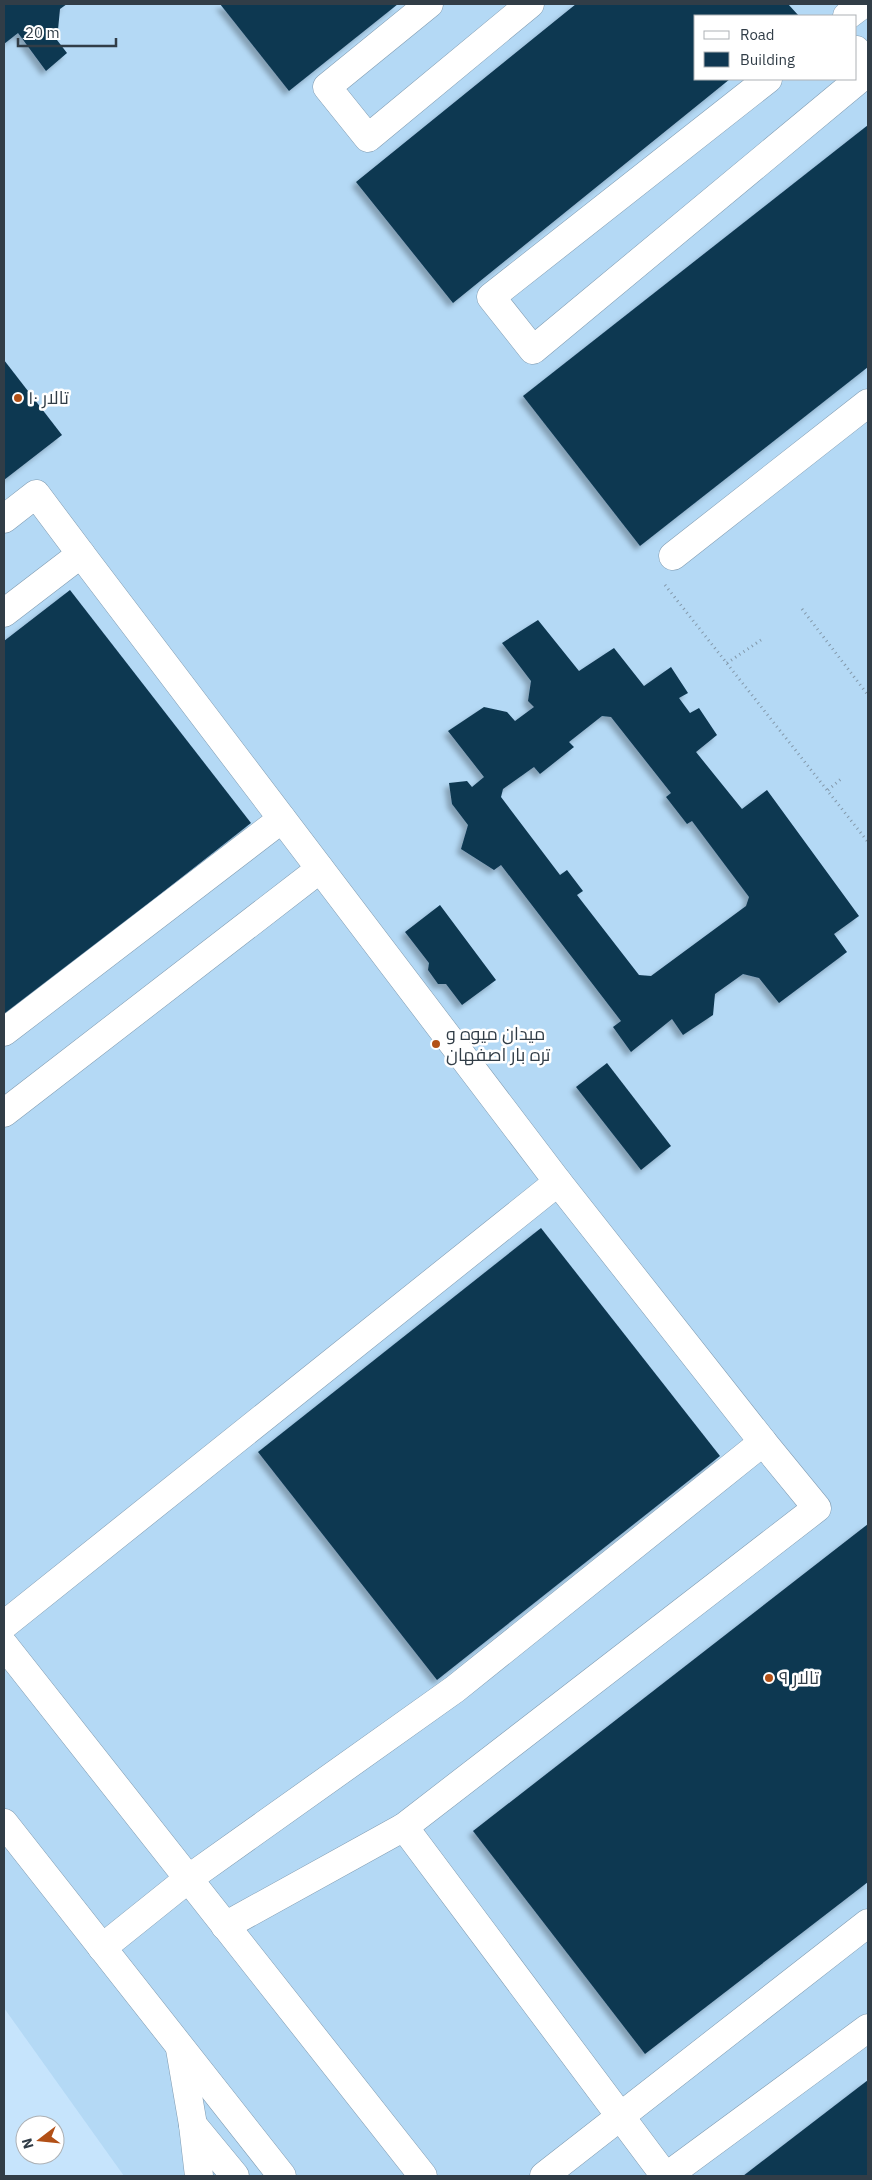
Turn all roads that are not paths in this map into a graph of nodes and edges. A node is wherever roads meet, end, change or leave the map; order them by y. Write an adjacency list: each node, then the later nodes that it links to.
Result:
1 (430, 4): 2 (lane)
2 (530, 4)
3 (863, 4): 4 (lane)
4 (848, 15)
5 (857, 51): 6 (lane)
6 (868, 66)
7 (868, 72): 8 (lane)
8 (767, 80)
9 (868, 403): 12 (lane)
10 (4, 519): 11 (lane)
11 (81, 554): 13 (lane); 14 (lane)
12 (673, 556)
13 (4, 613)
14 (282, 819): 15 (lane); 16 (lane)
15 (320, 869): 17 (lane); 18 (lane)
16 (4, 1032)
17 (4, 1112)
18 (558, 1182): 19 (lane); 20 (lane)
19 (763, 1442): 23 (lane); 24 (lane)
20 (4, 1625)
21 (4, 1645): 24 (lane)
22 (4, 1823): 27 (lane)
23 (404, 1827): 26 (lane); 30 (lane)
24 (188, 1879): 26 (lane); 27 (lane)
25 (868, 1923): 30 (lane)
26 (225, 1926): 35 (lane)
27 (102, 1948): 29 (lane)
28 (868, 2028): 37 (lane)
29 (179, 2045): 31 (lane); 34 (lane)
30 (620, 2117): 36 (lane); 37 (lane)
31 (193, 2125): 32 (lane); 33 (lane)
32 (198, 2176)
33 (235, 2176)
34 (282, 2176)
35 (423, 2176)
36 (544, 2176)
37 (666, 2176)

